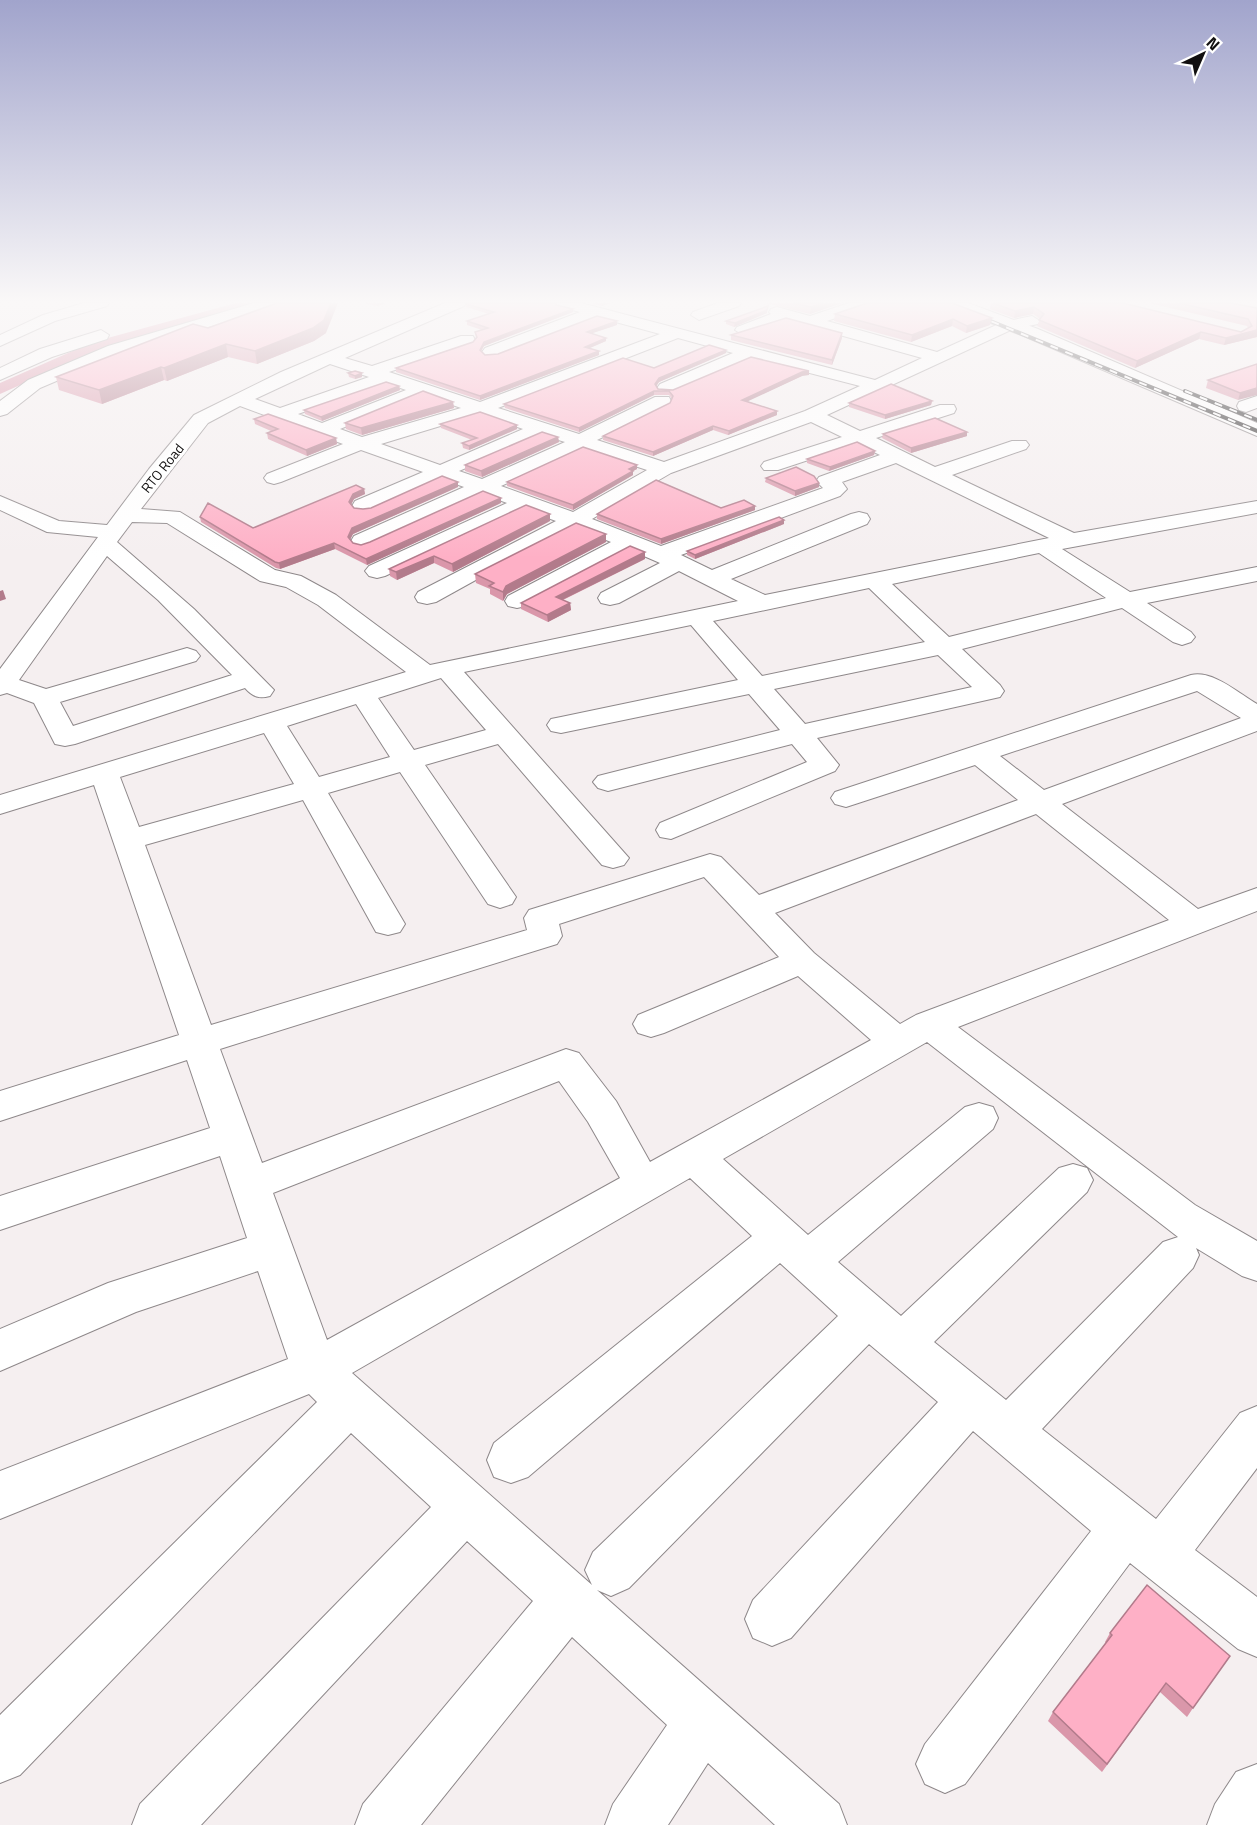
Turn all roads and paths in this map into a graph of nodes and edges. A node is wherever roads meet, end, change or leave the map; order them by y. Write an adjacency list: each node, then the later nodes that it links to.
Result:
1 (29, 388): 15 (street)
2 (265, 388): 11 (street, RTO Road)
3 (346, 388): 16 (street)
4 (410, 388): 18 (street)
5 (422, 388): 13 (street)
6 (533, 388): 13 (street)
7 (676, 388): 22 (street)
8 (868, 388): 17 (street)
9 (1159, 388): 20 (street)
10 (1207, 388): 12 (street)
11 (240, 400): 16 (street); 38 (street, RTO Road)
12 (1253, 406)
13 (481, 408): 19 (street); 23 (street)
14 (946, 409): 21 (street)
15 (0, 410)
16 (281, 414): 18 (street)
17 (812, 415): 21 (street); 27 (street)
18 (323, 429): 23 (street)
19 (541, 429): 22 (street); 28 (street)
20 (1257, 430)
21 (858, 437): 25 (street); 26 (street)
22 (582, 442): 27 (street); 31 (street)
23 (362, 443): 28 (street); 30 (street)
24 (1019, 445): 29 (street)
25 (897, 456): 29 (street); 43 (street)
26 (771, 466)
27 (664, 469): 37 (street)
28 (442, 472): 31 (street); 34 (street)
29 (934, 474): 39 (street)
30 (274, 478)
31 (484, 487): 33 (street); 40 (street)
32 (0, 502): 38 (street)
33 (526, 502): 37 (street); 44 (street)
34 (363, 506)
35 (1257, 507): 39 (street)
36 (859, 519): 46 (street)
37 (575, 520): 41 (street); 48 (street)
38 (115, 530): 57 (street); 58 (street, RTO Road); 61 (street)
39 (1071, 540): 42 (street)
40 (362, 541)
41 (630, 541): 43 (street); 51 (street)
42 (1043, 546): 47 (street); 50 (street)
43 (670, 558): 46 (street); 49 (street)
44 (377, 570)
45 (1257, 574): 50 (street)
46 (714, 578): 52 (street)
47 (874, 580): 52 (street); 55 (street)
48 (427, 597)
49 (609, 598)
50 (1126, 600): 54 (street); 55 (street)
51 (517, 601)
52 (762, 603): 53 (street)
53 (697, 617): 57 (street); 59 (street)
54 (1182, 637)
55 (943, 646): 59 (street); 67 (street)
56 (187, 656): 61 (street)
57 (436, 671): 60 (street); 66 (street)
58 (1, 684): 61 (street)
59 (755, 684): 65 (street); 67 (street)
60 (362, 694): 64 (street); 69 (street)
61 (45, 698)
62 (1257, 716): 68 (street)
63 (1257, 721): 74 (street)
64 (271, 722): 70 (street); 72 (street)
65 (561, 725)
66 (503, 734): 69 (street); 78 (street)
67 (798, 734): 71 (street); 76 (street)
68 (979, 754): 73 (street); 74 (street)
69 (407, 761): 72 (street); 79 (street)
70 (105, 775): 75 (street); 77 (street)
71 (608, 782)
72 (311, 788): 77 (street); 83 (street)
73 (846, 798)
74 (1041, 803): 81 (street); 82 (street)
75 (0, 805)
76 (671, 830)
77 (128, 840): 87 (street)
78 (613, 858)
79 (500, 897)
80 (1255, 902): 82 (street)
81 (754, 909): 84 (street); 87 (street)
82 (1194, 923): 86 (street)
83 (388, 924)
84 (802, 961): 85 (street); 86 (street)
85 (651, 1024)
86 (914, 1033): 91 (street); 99 (street)
87 (199, 1041): 88 (street); 90 (street)
88 (0, 1106)
89 (979, 1118): 97 (street)
90 (233, 1136): 94 (street); 95 (street)
91 (693, 1157): 97 (street); 102 (street)
92 (632, 1166): 94 (street)
93 (1073, 1180): 100 (street)
94 (250, 1185): 96 (street)
95 (0, 1213)
96 (272, 1248): 101 (street); 102 (street)
97 (794, 1249): 100 (street); 106 (street)
98 (1178, 1255): 105 (street)
99 (1257, 1263)
100 (885, 1330): 103 (street); 110 (street)
101 (0, 1350)
102 (333, 1385): 107 (street); 108 (street); 114 (street)
103 (971, 1399): 105 (street); 111 (street)
104 (1257, 1429): 109 (street)
105 (1010, 1430): 109 (street)
106 (511, 1460)
107 (0, 1496)
108 (466, 1506): 110 (street); 117 (street)
109 (1143, 1541): 112 (street); 115 (street)
110 (590, 1584): 113 (street); 118 (street)
111 (772, 1619)
112 (1257, 1630)
113 (703, 1721): 119 (street); 120 (street)
114 (0, 1755)
115 (945, 1764)
116 (1257, 1793): 121 (street)
117 (161, 1825)
118 (384, 1825)
119 (634, 1825)
120 (818, 1825)
121 (1236, 1825)

